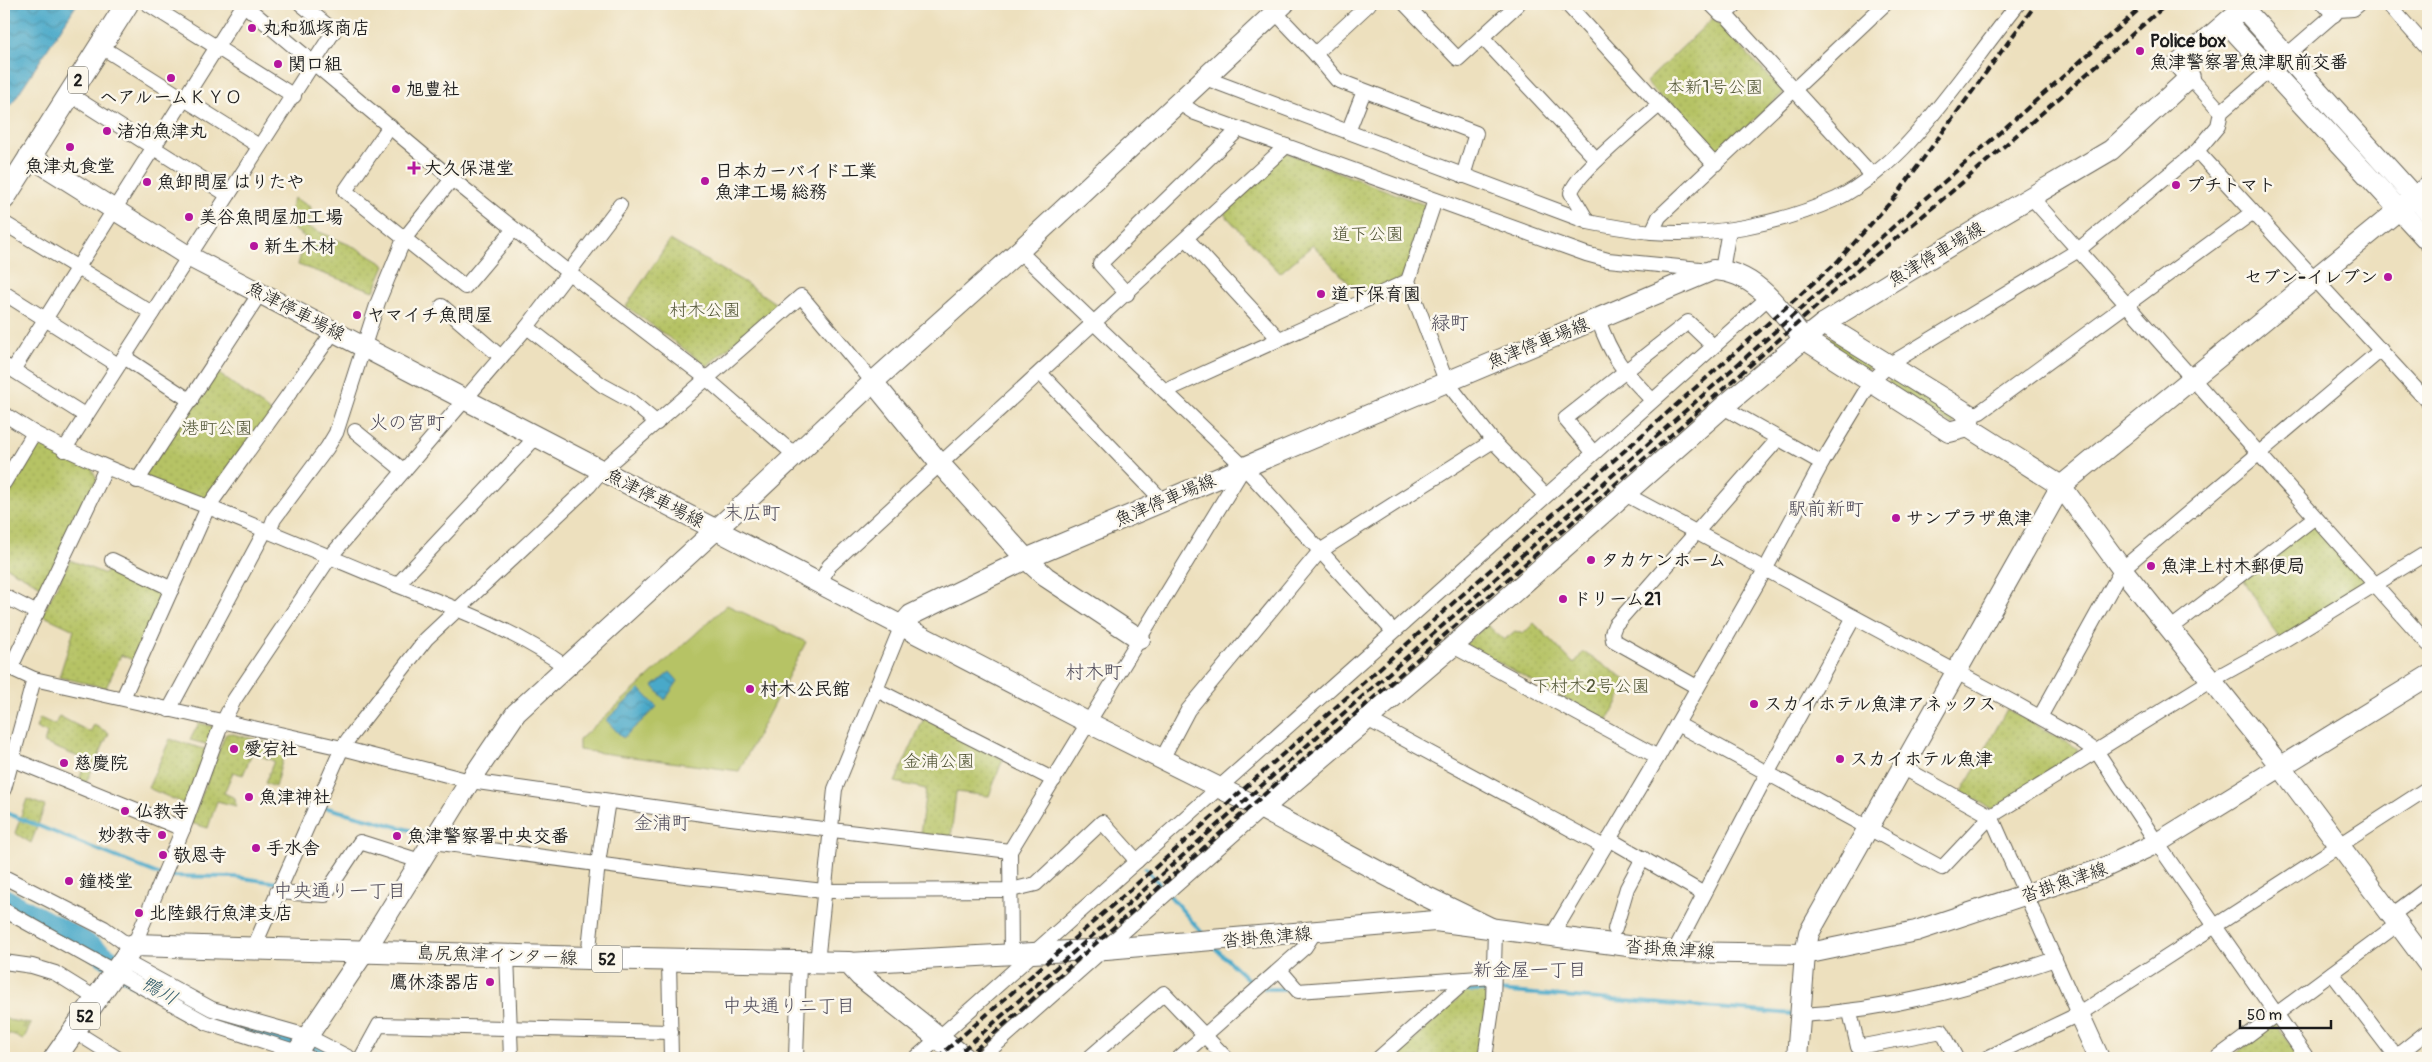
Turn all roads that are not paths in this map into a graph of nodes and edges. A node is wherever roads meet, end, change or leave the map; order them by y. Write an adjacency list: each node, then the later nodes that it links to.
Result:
1 (127, 4): 20 (main road, 2)
2 (148, 4): 21 (street)
3 (243, 4): 21 (street); 25 (street)
4 (301, 4): 25 (street)
5 (1370, 4): 23 (street)
6 (1405, 4): 19 (street)
7 (1518, 4): 19 (street)
8 (1567, 4): 35 (street)
9 (1885, 4): 30 (street)
10 (2018, 4): 47 (street)
11 (2324, 4): 17 (street)
12 (2359, 4): 17 (street)
13 (2388, 4): 22 (street)
14 (2245, 6): 18 (street); 24 (street)
15 (1723, 7): 30 (street)
16 (1280, 8): 23 (street); 28 (street)
17 (2334, 15): 24 (street)
18 (2227, 23): 26 (street); 27 (street)
19 (1482, 36): 45 (street)
20 (100, 46): 31 (main road, 2); 33 (street)
21 (217, 47): 32 (street); 33 (street)
22 (2428, 49)
23 (1315, 54): 29 (street)
24 (2287, 56): 26 (street); 50 (street)
25 (314, 62): 32 (street); 37 (street)
26 (2271, 70): 36 (street); 57 (street)
27 (2190, 77): 36 (street); 53 (street, 魚津停車場線)
28 (1205, 78): 34 (street); 39 (street)
29 (1364, 90): 39 (street); 48 (street)
30 (1793, 90): 46 (street); 47 (street)
31 (69, 94): 42 (street); 44 (main road, 2)
32 (294, 96): 40 (street)
33 (183, 99): 40 (street); 42 (street)
34 (1178, 102): 38 (street); 68 (street)
35 (1658, 106): 45 (street); 46 (street)
36 (2221, 112): 43 (street)
37 (390, 126): 49 (street); 65 (street)
38 (1239, 129): 41 (street); 78 (street)
39 (1348, 132): 48 (street)
40 (259, 146): 51 (street)
41 (1286, 146): 54 (street); 66 (street)
42 (153, 147): 51 (street); 56 (street)
43 (2197, 151): 58 (street); 69 (street)
44 (29, 156): 52 (main road, 2); 56 (street, 魚津停車場線)
45 (1597, 160): 60 (street)
46 (1714, 164): 64 (street)
47 (1872, 175): 63 (street)
48 (1463, 176): 60 (street)
49 (452, 179): 62 (street); 65 (street)
50 (2421, 192): 57 (street); 59 (street)
51 (228, 195): 70 (street)
52 (4, 198)
53 (2032, 198): 69 (street); 86 (street, 魚津停車場線)
54 (1435, 200): 72 (street); 75 (street)
55 (620, 205): 73 (street)
56 (114, 209): 70 (street, 魚津停車場線); 71 (street)
57 (2398, 210): 67 (street); 74 (street)
58 (2253, 212): 74 (street); 80 (street)
59 (2428, 212)
60 (1588, 222): 64 (street)
61 (4, 223): 71 (street)
62 (514, 229): 65 (street); 73 (street)
63 (1729, 230): 64 (street); 72 (street)
64 (1652, 232)
65 (404, 239): 91 (street)
66 (1187, 239): 78 (street); 89 (street)
67 (2428, 242)
68 (1019, 251): 85 (street); 103 (street)
69 (2077, 251): 80 (street); 96 (street)
70 (188, 256): 77 (street, 魚津停車場線); 82 (street)
71 (77, 268): 82 (street); 83 (street)
72 (1718, 270): 79 (street); 84 (street, 魚津停車場線)
73 (569, 274): 87 (street); 100 (street)
74 (2314, 278): 93 (street); 101 (street)
75 (1408, 281): 89 (street); 102 (street)
76 (4, 293): 83 (street)
77 (260, 293): 88 (street, 魚津停車場線); 108 (street)
78 (1127, 294): 85 (street)
79 (1769, 297): 90 (street); 92 (street)
80 (2125, 304): 101 (street); 113 (street)
81 (442, 306): 94 (street)
82 (152, 313): 95 (street)
83 (44, 319): 95 (street); 97 (street)
84 (1598, 319): 99 (street); 102 (street, 魚津停車場線)
85 (1094, 323): 98 (street); 105 (street)
86 (1823, 324): 90 (street, 魚津停車場線); 96 (street)
87 (527, 327): 94 (street); 114 (street)
88 (334, 331): 91 (street, 魚津停車場線); 136 (street)
89 (1279, 339): 105 (street)
90 (1804, 339): 104 (street); 110 (street, 魚津停車場線)
91 (363, 345): 106 (street, 魚津停車場線); 139 (street)
92 (1713, 346): 99 (street); 107 (street)
93 (2381, 350): 109 (street); 122 (street)
94 (501, 357): 106 (street)
95 (121, 361): 108 (street); 112 (street)
96 (1890, 364): 104 (street); 113 (street)
97 (8, 367): 112 (street)
98 (1040, 373): 125 (street); 135 (street)
99 (1625, 373): 107 (street); 121 (street)
100 (706, 378): 103 (street); 114 (street); 123 (street)
101 (2192, 379): 122 (street); 132 (street)
102 (1446, 381): 119 (street); 126 (street, 魚津停車場線)
103 (873, 382): 123 (street); 125 (street)
104 (1871, 382): 113 (street); 124 (street)
105 (1165, 391): 126 (street)
106 (466, 398): 117 (street, 魚津停車場線); 129 (street)
107 (1652, 400): 121 (street)
108 (190, 401): 130 (street)
109 (2428, 402)
110 (1723, 407): 118 (street); 133 (street, 魚津停車場線)
111 (4, 414): 116 (street)
112 (86, 416): 120 (street)
113 (1969, 421): 132 (street)
114 (657, 423): 128 (street)
115 (355, 430): 129 (street)
116 (34, 434): 120 (street); 131 (street)
117 (537, 436): 128 (street, 魚津停車場線); 150 (street)
118 (1778, 439): 124 (street); 140 (street)
119 (1493, 441): 134 (street); 141 (street)
120 (64, 450): 127 (street)
121 (1593, 452): 134 (street)
122 (2257, 452): 137 (street); 147 (street)
123 (796, 456): 138 (street)
124 (1822, 463): 146 (street)
125 (941, 465): 144 (street); 148 (street)
126 (1244, 467): 135 (street, 魚津停車場線); 141 (street); 159 (street)
127 (106, 468): 130 (street); 154 (street)
128 (602, 470): 138 (street, 魚津停車場線); 153 (street)
129 (404, 471): 143 (street)
130 (137, 481): 136 (street)
131 (4, 484)
132 (2061, 486): 147 (street); 164 (street)
133 (1625, 494): 140 (street); 161 (street, 魚津停車場線)
134 (1545, 495): 158 (street)
135 (1163, 501): 144 (street, 魚津停車場線)
136 (208, 507): 139 (street); 151 (street)
137 (2314, 518): 149 (street); 157 (street)
138 (716, 529): 148 (street, 魚津停車場線); 163 (street)
139 (267, 532): 143 (street); 171 (street)
140 (1696, 533): 146 (street); 168 (street)
141 (1320, 550): 158 (street); 181 (street)
142 (2428, 552): 149 (street)
143 (330, 557): 150 (street); 174 (street)
144 (1026, 559): 156 (street, 魚津停車場線); 159 (street)
145 (112, 560): 151 (street)
146 (1766, 568): 155 (street); 168 (street)
147 (2122, 569): 157 (street); 172 (street)
148 (820, 583): 156 (street, 魚津停車場線)
149 (2376, 584): 160 (street); 167 (street)
150 (397, 585): 153 (street)
151 (172, 589): 170 (street)
152 (4, 596): 154 (street)
153 (458, 610): 163 (street); 177 (street)
154 (37, 613): 162 (street)
155 (1854, 617): 164 (street); 184 (street)
156 (902, 625): 169 (street); 175 (street)
157 (2170, 629): 167 (street)
158 (1393, 631): 187 (street)
159 (1140, 639): 175 (street)
160 (2428, 644)
161 (1453, 646): 173 (street, 魚津停車場線); 179 (street)
162 (7, 667): 166 (street)
163 (566, 667): 186 (street)
164 (1955, 673): 172 (street); 182 (street)
165 (2428, 676): 183 (street, 沓掛魚津線)
166 (34, 680): 170 (street); 180 (street)
167 (2210, 681): 178 (street); 183 (street)
168 (1697, 687): 176 (street)
169 (875, 688): 185 (street); 195 (street)
170 (123, 698): 171 (street)
171 (169, 710): 174 (street)
172 (2040, 717): 178 (street)
173 (1367, 719): 191 (street, 魚津停車場線); 197 (street)
174 (222, 723): 177 (street); 194 (street)
175 (1089, 723): 181 (street); 185 (street)
176 (1677, 724): 179 (street); 184 (street)
177 (342, 748): 186 (street); 209 (street)
178 (2097, 752): 192 (street); 198 (street)
179 (1658, 757): 197 (street)
180 (12, 759): 189 (street); 194 (street)
181 (1162, 759): 187 (street)
182 (1902, 767): 192 (street); 193 (street)
183 (2280, 767): 198 (street, 沓掛魚津線); 199 (street)
184 (1768, 772): 193 (street); 210 (street)
185 (1054, 780): 200 (street)
186 (470, 782): 190 (street); 196 (street)
187 (1217, 787): 191 (street); 203 (street)
188 (2428, 788): 199 (street)
189 (4, 789)
190 (608, 801): 195 (street); 204 (street)
191 (1262, 809): 216 (street); 220 (street)
192 (1991, 816): 193 (street); 211 (street)
193 (1868, 828): 224 (street)
194 (182, 829): 229 (street)
195 (830, 831): 200 (street); 208 (street)
196 (433, 842): 202 (street); 204 (street)
197 (1607, 843): 201 (street); 218 (street)
198 (2157, 843): 211 (street, 沓掛魚津線); 214 (street)
199 (2340, 845): 213 (street); 214 (street)
200 (1010, 851): 207 (street)
201 (1643, 858): 210 (street); 215 (street)
202 (420, 861): 209 (street); 221 (street)
203 (1137, 861): 207 (street); 223 (street)
204 (598, 863): 208 (street); 227 (street)
205 (4, 877): 229 (street)
206 (2428, 888): 213 (street)
207 (1010, 890): 208 (street); 226 (street)
208 (824, 891): 232 (street)
209 (278, 892): 219 (street)
210 (1704, 894): 222 (street)
211 (2027, 895): 224 (street, 沓掛魚津線); 228 (street)
212 (4, 910): 229 (street)
213 (2395, 919): 234 (street); 236 (street)
214 (2216, 926): 241 (street); 242 (street)
215 (1616, 929)
216 (1495, 930): 217 (street, 沓掛魚津線); 218 (street, 沓掛魚津線); 237 (street)
217 (1314, 933): 220 (street, 沓掛魚津線); 235 (street)
218 (1551, 937): 222 (street, 沓掛魚津線)
219 (253, 949): 221 (main road, 島尻魚津インター線 / 52); 229 (main road, 島尻魚津インター線 / 52)
220 (1106, 950): 223 (street, 沓掛魚津線); 260 (street)
221 (365, 951): 225 (main road, 島尻魚津インター線 / 52); 250 (street)
222 (1674, 952): 224 (street, 沓掛魚津線)
223 (1035, 954): 226 (street, 沓掛魚津線); 249 (street)
224 (1805, 954): 243 (street)
225 (507, 955): 227 (main road, 島尻魚津インター線 / 52); 244 (street)
226 (1011, 955): 233 (street, 沓掛魚津線)
227 (588, 958): 230 (main road, 島尻魚津インター線 / 52)
228 (2055, 959): 240 (street); 241 (street)
229 (124, 960): 239 (main road, 52); 250 (street)
230 (669, 960): 232 (main road, 島尻魚津インター線 / 52); 247 (street)
231 (4, 962): 239 (street)
232 (808, 963): 233 (main road, 島尻魚津インター線 / 52); 257 (street)
233 (849, 963): 249 (main road)
234 (2428, 964)
235 (1280, 970): 238 (street); 248 (street)
236 (2332, 973): 242 (street); 272 (street)
237 (1493, 977): 238 (street); 265 (street)
238 (1468, 979): 264 (street)
239 (97, 999): 245 (main road, 52)
240 (1850, 1012): 243 (street); 267 (street)
241 (2079, 1014): 268 (street); 269 (street)
242 (2276, 1014): 270 (street); 271 (street)
243 (1801, 1015): 266 (street)
244 (510, 1028): 247 (street); 254 (street); 255 (street)
245 (74, 1031): 251 (main road, 52); 252 (street)
246 (2428, 1031): 272 (street)
247 (671, 1032): 256 (street)
248 (1205, 1036): 261 (street); 262 (street); 263 (street)
249 (939, 1038): 258 (street); 259 (main road)
250 (302, 1049): 253 (street)
251 (55, 1058)
252 (117, 1058)
253 (350, 1058)
254 (361, 1058)
255 (511, 1058)
256 (671, 1058)
257 (796, 1058)
258 (916, 1058)
259 (964, 1058)
260 (981, 1058)
261 (1089, 1058)
262 (1179, 1058)
263 (1226, 1058)
264 (1379, 1058)
265 (1485, 1058)
266 (1797, 1058)
267 (1956, 1058)
268 (1987, 1058)
269 (2099, 1058)
270 (2217, 1058)
271 (2307, 1058)
272 (2395, 1058)

